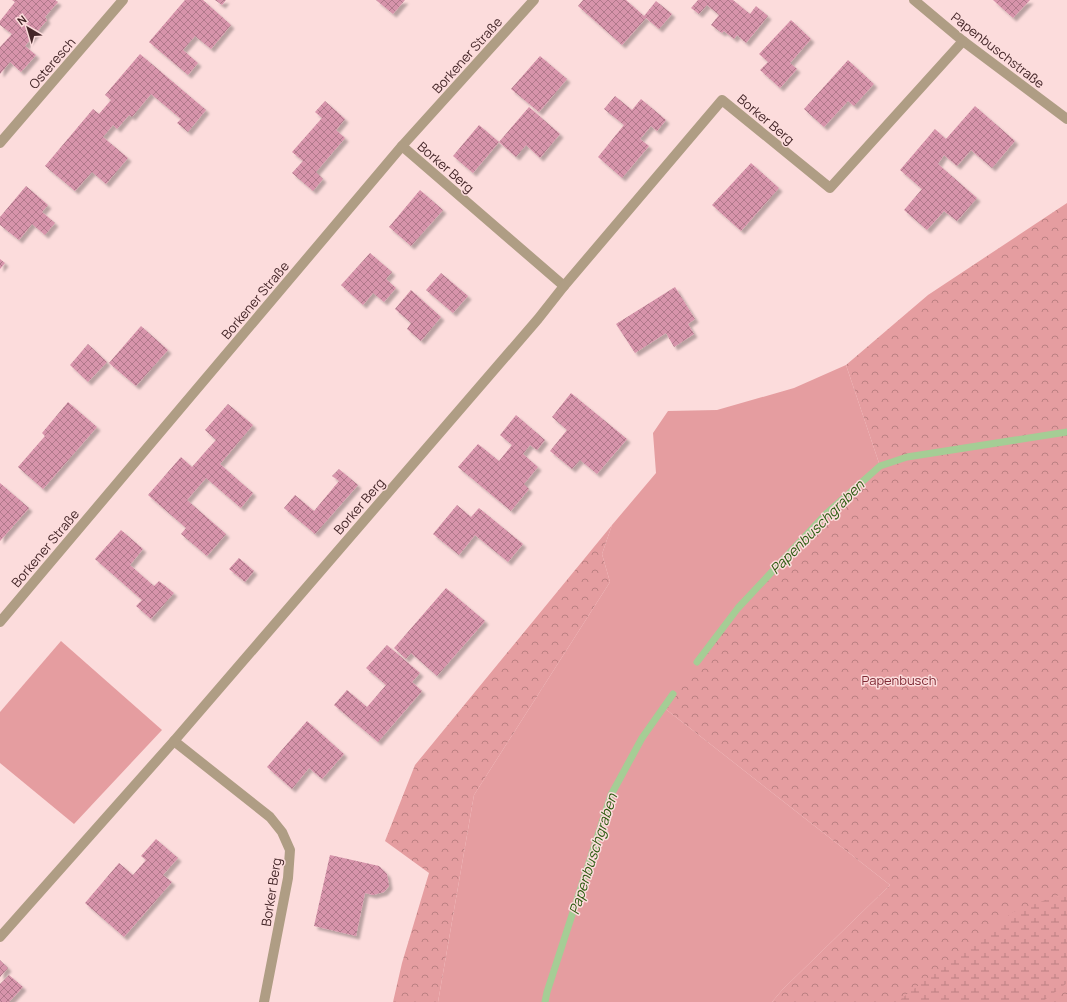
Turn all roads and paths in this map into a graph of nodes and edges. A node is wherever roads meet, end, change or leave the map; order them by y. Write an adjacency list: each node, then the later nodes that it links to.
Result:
1 (123, 0): 6 (street, Osteresch)
2 (914, 0): 4 (street, Papenbuschstraße)
3 (531, 1): 7 (street, Borkener Straße)
4 (963, 41): 5 (street, Papenbuschstraße); 8 (street, Borker Berg)
5 (1067, 120)
6 (0, 144)
7 (402, 146): 8 (street, Borker Berg); 9 (street, Borkener Straße)
8 (564, 286): 10 (street, Borker Berg)
9 (0, 622)
10 (174, 741): 11 (street, Borker Berg); 12 (street, Borker Berg)
11 (0, 937)
12 (264, 1002)

